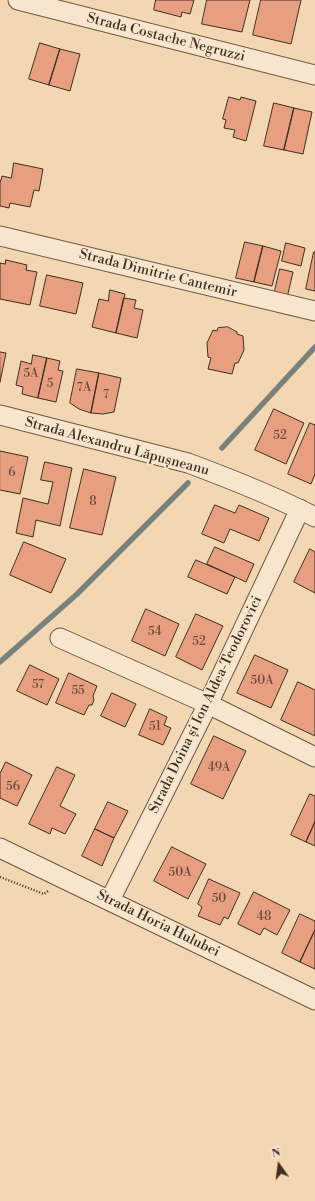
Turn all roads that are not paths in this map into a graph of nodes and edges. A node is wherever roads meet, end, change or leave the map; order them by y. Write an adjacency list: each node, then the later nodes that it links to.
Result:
1 (18, 0): 2 (street, Strada Costache Negruzzi)
2 (315, 75)
3 (0, 236): 4 (street, Strada Dimitrie Cantemir)
4 (315, 311)
5 (0, 415): 6 (street, Strada Alexandru Lăpușneanu)
6 (307, 513): 8 (street, Strada Doina și Ion Aldea-Teodorovici)
7 (60, 638): 8 (street)
8 (208, 704): 9 (street); 11 (street, Strada Doina și Ion Aldea-Teodorovici)
9 (315, 757)
10 (0, 848): 11 (street, Strada Horia Hulubei)
11 (110, 900): 12 (street, Strada Horia Hulubei)
12 (315, 1000)

